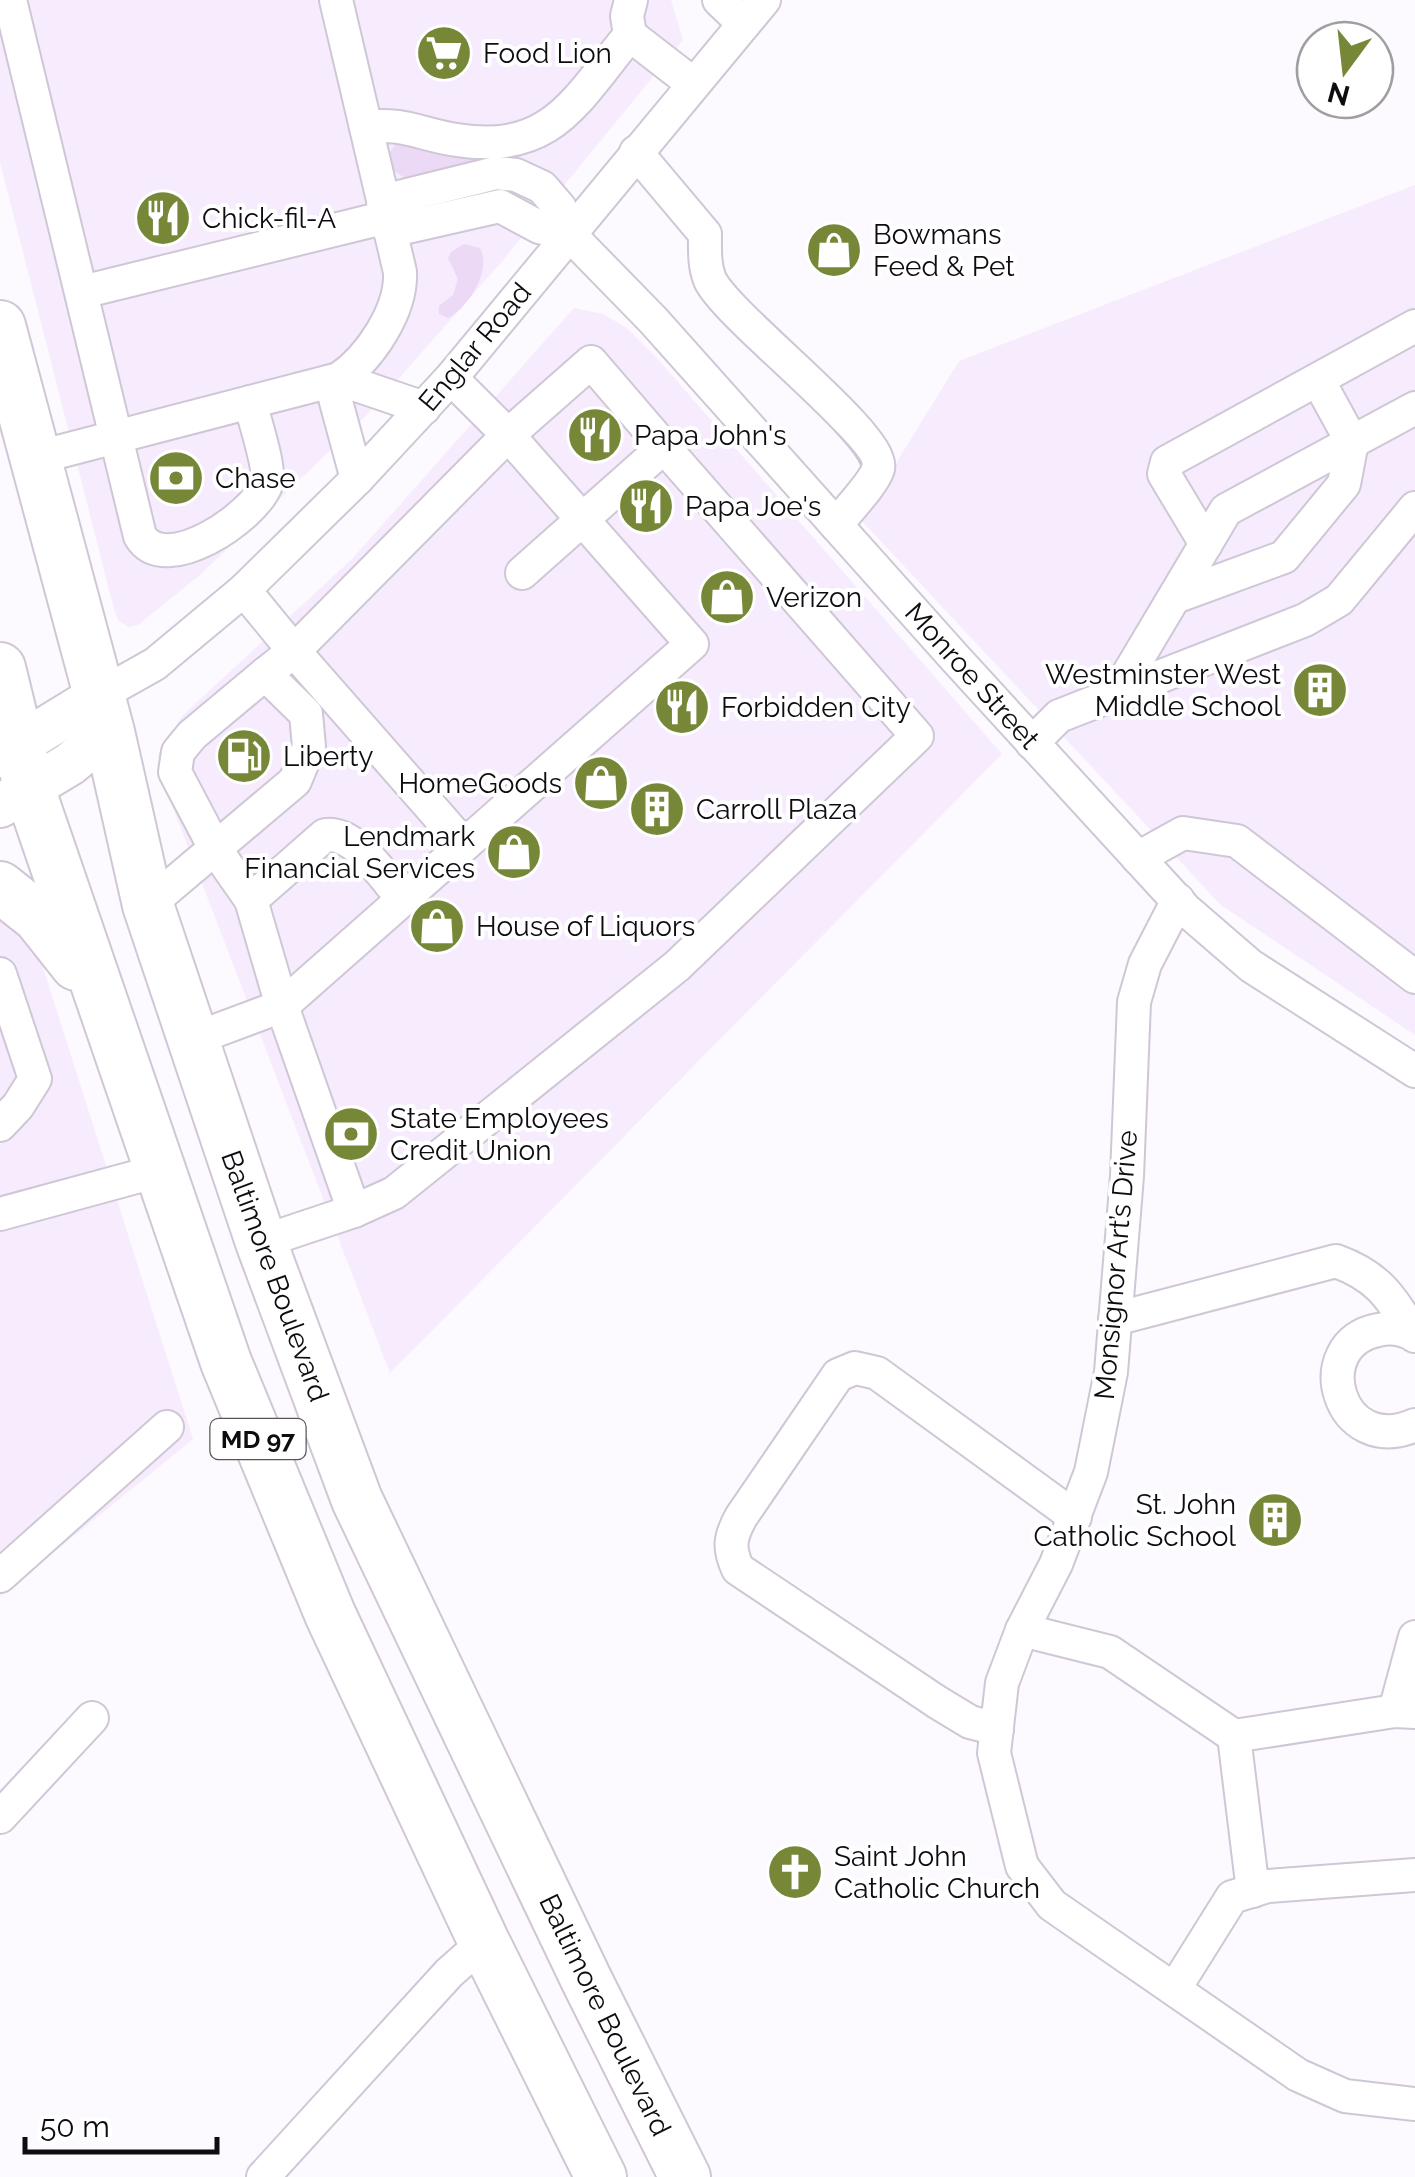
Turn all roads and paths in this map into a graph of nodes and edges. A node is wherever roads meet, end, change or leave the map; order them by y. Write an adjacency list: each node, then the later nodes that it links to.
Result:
1 (10, 0): 12 (street)
2 (336, 0): 8 (street)
3 (631, 0): 6 (street)
4 (719, 0): 5 (street)
5 (754, 12): 7 (street, Englar Road)
6 (630, 34): 7 (street); 8 (street)
7 (692, 84): 9 (street, Englar Road)
8 (366, 127): 10 (street)
9 (636, 152): 11 (street, Englar Road); 29 (street)
10 (387, 216): 11 (street, Monroe Street); 12 (street, Monroe Street); 16 (street)
11 (570, 235): 15 (street, Englar Road); 29 (street, Monroe Street)
12 (82, 292): 21 (street)
13 (0, 326): 25 (highway, Baltimore Boulevard / MD 97)
14 (1415, 326): 17 (street)
15 (451, 378): 19 (street, Englar Road); 22 (street)
16 (339, 379): 18 (street); 19 (street); 26 (street)
17 (1318, 380): 23 (street); 30 (street)
18 (250, 402): 21 (street); 21 (street)
19 (424, 408): 26 (street, Englar Road)
20 (1415, 408): 23 (street)
21 (118, 436): 25 (street)
22 (508, 436): 24 (street); 28 (street); 34 (street)
23 (1352, 442): 30 (street); 33 (street)
24 (664, 446): 28 (street); 57 (street)
25 (35, 458): 38 (highway, Baltimore Boulevard / MD 97)
26 (357, 480): 32 (street, Englar Road)
27 (1415, 508): 37 (street)
28 (582, 520): 31 (street); 41 (street)
29 (836, 525): 39 (street, Monroe Street)
30 (1206, 544): 33 (street)
31 (522, 574)
32 (244, 590): 34 (street); 38 (street, Englar Road)
33 (1174, 596): 37 (street)
34 (294, 651): 36 (street); 41 (street)
35 (0, 668): 40 (highway, MD 97)
36 (265, 674): 42 (street); 42 (street)
37 (1118, 694): 39 (street)
38 (103, 714): 40 (main road, Englar Road); 48 (highway, Baltimore Boulevard / MD 97)
39 (1032, 743): 43 (street, Monroe Street)
40 (12, 775): 52 (highway, MD 97)
41 (464, 845): 45 (street)
42 (216, 850): 46 (street); 48 (street)
43 (1138, 858): 47 (street, Monroe Street); 50 (street)
44 (0, 887): 52 (highway)
45 (403, 898): 46 (street); 51 (street)
46 (252, 900): 51 (street)
47 (1178, 900): 54 (street, Monroe Street); 60 (street, Monsignor Art’s Drive)
48 (148, 905): 53 (highway, Baltimore Boulevard / MD 97)
49 (0, 974): 55 (street)
50 (1415, 977)
51 (282, 1006): 53 (street); 57 (street)
52 (108, 1024): 56 (highway, MD 97)
53 (191, 1040): 59 (highway, Baltimore Boulevard / MD 97)
54 (1415, 1071)
55 (0, 1125)
56 (158, 1171): 58 (street); 75 (highway, MD 97)
57 (354, 1211): 59 (street)
58 (0, 1214)
59 (261, 1242): 80 (highway, Baltimore Boulevard / MD 97)
60 (1115, 1319): 61 (street); 64 (street, Monsignor Art’s Drive)
61 (1415, 1336): 63 (street)
62 (167, 1427): 65 (street)
63 (1410, 1430)
64 (1075, 1517): 66 (street, Monsignor Art’s Drive); 70 (street)
65 (0, 1576)
66 (1022, 1630): 70 (street, Monsignor Art’s Drive); 71 (street)
67 (1415, 1637): 68 (street)
68 (1405, 1711): 71 (street)
69 (92, 1718): 72 (street)
70 (997, 1729): 76 (street, Monsignor Art’s Drive)
71 (1234, 1736): 74 (street)
72 (0, 1818)
73 (1415, 1875): 74 (street)
74 (1253, 1891): 76 (street)
75 (484, 1942): 78 (street); 79 (highway, MD 97)
76 (1175, 1988): 77 (street, Monsignor Art’s Drive)
77 (1415, 2104)
78 (262, 2177)
79 (601, 2177)
80 (685, 2177)

